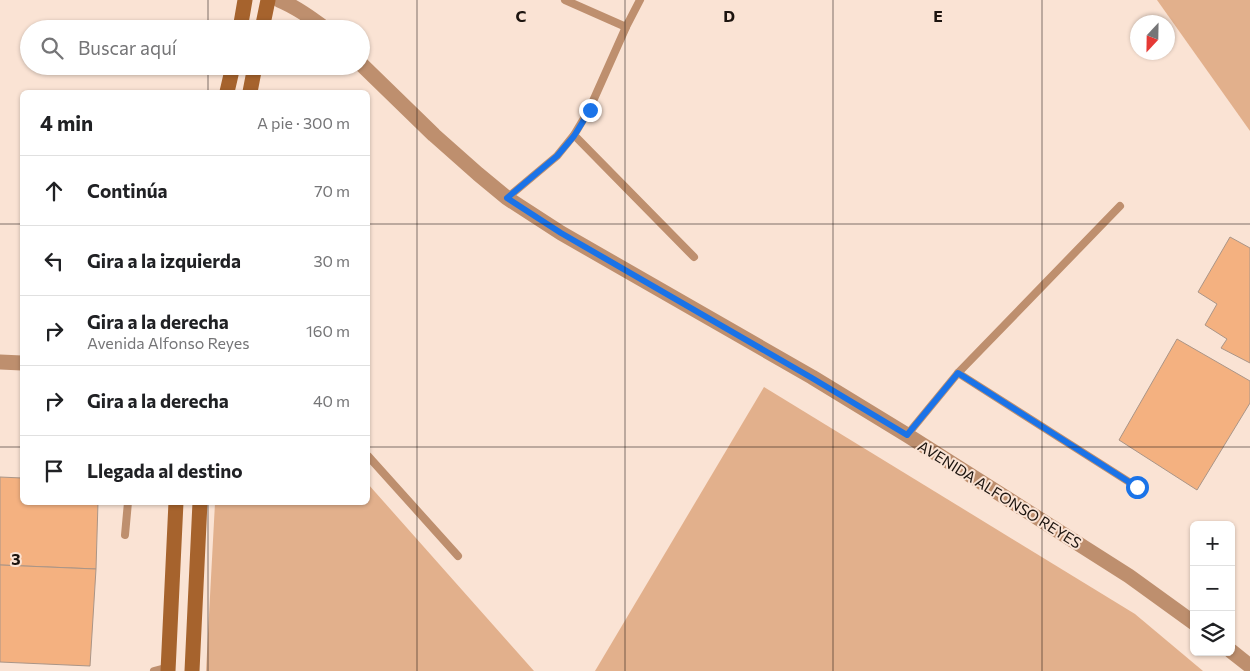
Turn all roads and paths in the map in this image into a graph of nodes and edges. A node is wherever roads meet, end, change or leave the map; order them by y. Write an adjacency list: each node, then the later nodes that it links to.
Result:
1 (245, 0): 6 (street)
2 (268, 0): 7 (street)
3 (280, 0): 8 (street)
4 (565, 0): 9 (lane)
5 (640, 0): 9 (lane)
6 (242, 20)
7 (264, 20)
8 (314, 20)
9 (626, 27): 15 (lane)
10 (370, 73): 16 (street, AVENIDA ALFONSO REYES)
11 (230, 75): 13 (street)
12 (253, 75): 14 (street)
13 (227, 90)
14 (250, 90)
15 (574, 136): 16 (lane); 18 (lane)
16 (507, 198): 22 (street, AVENIDA ALFONSO REYES)
17 (1120, 206): 21 (lane)
18 (694, 257)
19 (0, 362): 20 (street)
20 (20, 363)
21 (958, 373): 22 (lane); 24 (lane)
22 (907, 435): 30 (street, AVENIDA ALFONSO REYES)
23 (370, 458): 29 (lane)
24 (1137, 487)
25 (128, 505): 28 (lane)
26 (176, 505): 33 (street)
27 (200, 505): 34 (street)
28 (125, 535)
29 (458, 556)
30 (1190, 620)
31 (1235, 655): 32 (street)
32 (1250, 666)
33 (164, 670)
34 (192, 671)

